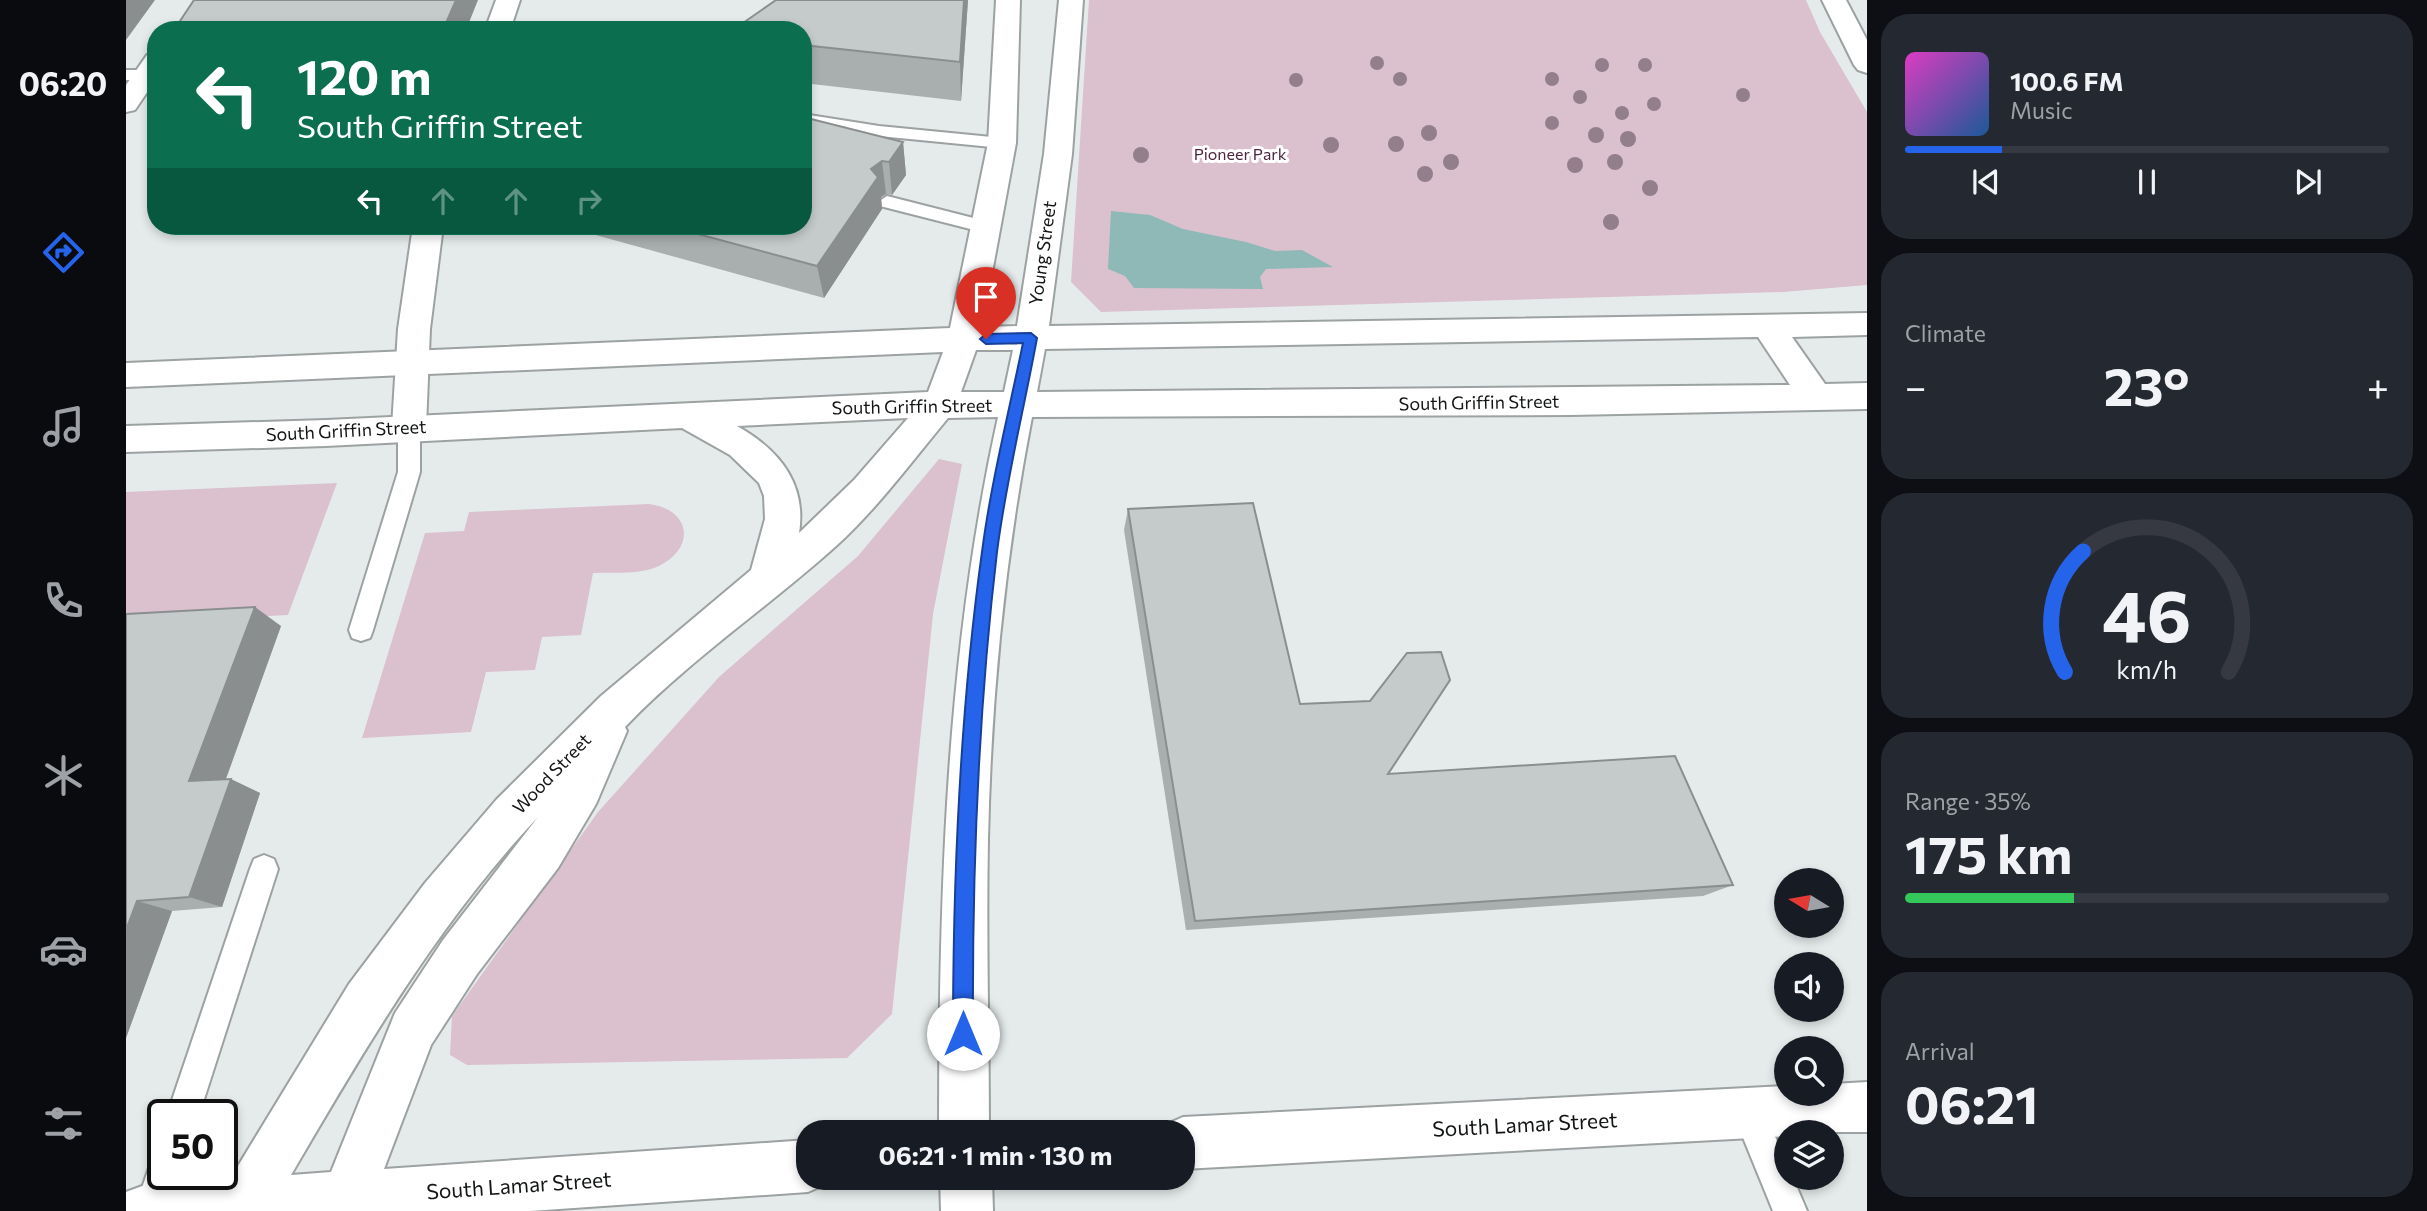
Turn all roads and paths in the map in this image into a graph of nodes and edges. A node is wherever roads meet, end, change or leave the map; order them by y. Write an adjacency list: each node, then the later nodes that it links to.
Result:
1 (508, 0): 5 (main road)
2 (1008, 0): 8 (main road)
3 (1071, 0): 14 (main road, Young Street)
4 (1833, 0): 6 (main road)
5 (500, 21)
6 (1867, 65)
7 (812, 120): 8 (lane)
8 (1002, 143): 10 (main road)
9 (887, 202): 10 (lane)
10 (986, 227): 15 (main road)
11 (425, 235): 16 (main road)
12 (1867, 324): 13 (main road)
13 (1766, 325): 14 (main road); 19 (main road)
14 (1031, 338): 15 (main road); 21 (main road, Young Street)
15 (964, 340): 16 (main road); 20 (main road)
16 (411, 362): 17 (main road); 23 (main road)
17 (126, 375)
18 (1867, 396): 19 (main road, South Griffin Street)
19 (1816, 397): 21 (main road, South Griffin Street)
20 (940, 404): 21 (main road, South Griffin Street); 22 (main road, South Griffin Street); 25 (main road, Wood Street)
21 (1017, 406): 32 (main road, Young Street)
22 (686, 415): 23 (main road, South Griffin Street); 25 (main road)
23 (409, 427): 24 (main road, South Griffin Street); 26 (lane)
24 (126, 439)
25 (766, 581): 27 (main road, Wood Street)
26 (361, 630)
27 (615, 709): 37 (main road); 38 (main road, Wood Street)
28 (264, 869): 29 (lane)
29 (188, 1099)
30 (1867, 1107): 31 (main road, South Lamar Street)
31 (1749, 1113): 33 (main road, South Lamar Street); 42 (lane)
32 (964, 1120)
33 (1195, 1142)
34 (796, 1167): 37 (main road, South Lamar Street)
35 (158, 1190): 40 (lane)
36 (966, 1190): 41 (main road)
37 (348, 1197): 38 (main road, South Lamar Street)
38 (242, 1208): 40 (main road, South Lamar Street)
39 (145, 1211): 40 (main road, South Lamar Street)
40 (151, 1211)
41 (967, 1211)
42 (1790, 1211)

